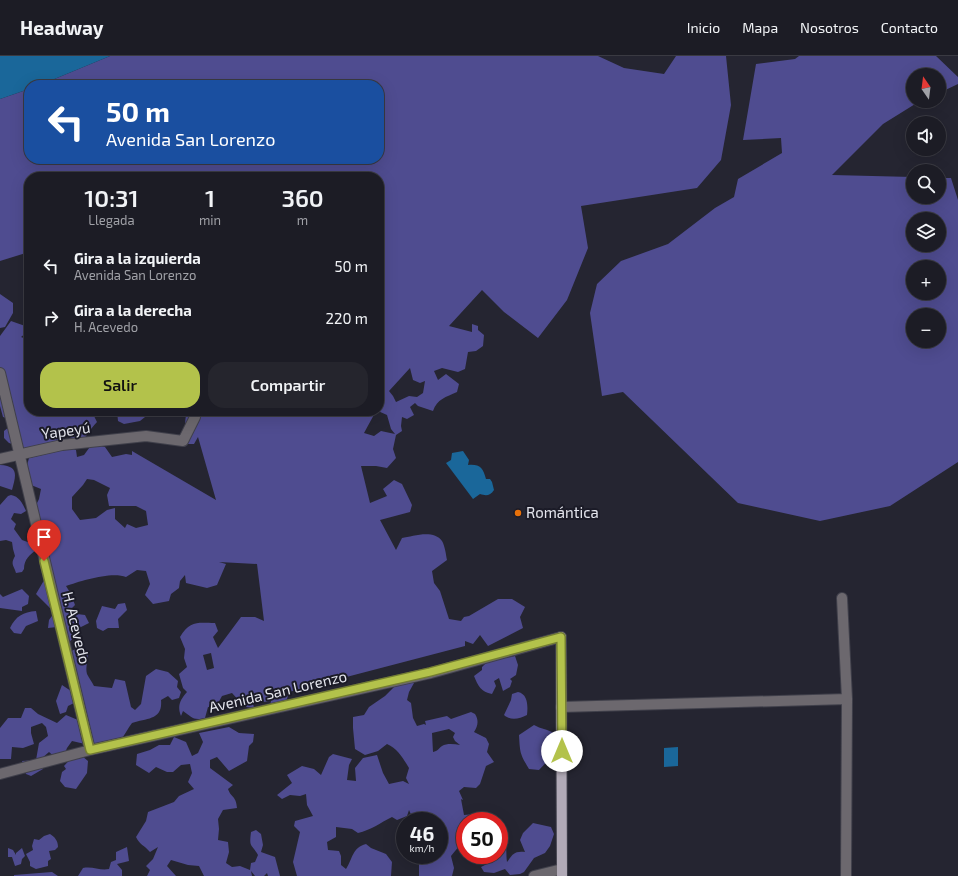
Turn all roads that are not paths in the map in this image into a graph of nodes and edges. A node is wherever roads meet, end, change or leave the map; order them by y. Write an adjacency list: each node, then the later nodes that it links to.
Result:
1 (0, 373): 3 (street, H. Acevedo)
2 (194, 416): 3 (street, Yapeyú)
3 (18, 454): 4 (street, Yapeyú); 9 (street, H. Acevedo)
4 (0, 459)
5 (842, 598): 7 (street)
6 (561, 637): 8 (main road); 9 (street, Avenida San Lorenzo)
7 (848, 699): 8 (street); 13 (street)
8 (562, 707): 11 (main road)
9 (90, 750): 10 (street, Avenida San Lorenzo)
10 (0, 774)
11 (562, 872): 12 (street)
12 (534, 876)
13 (846, 876)

